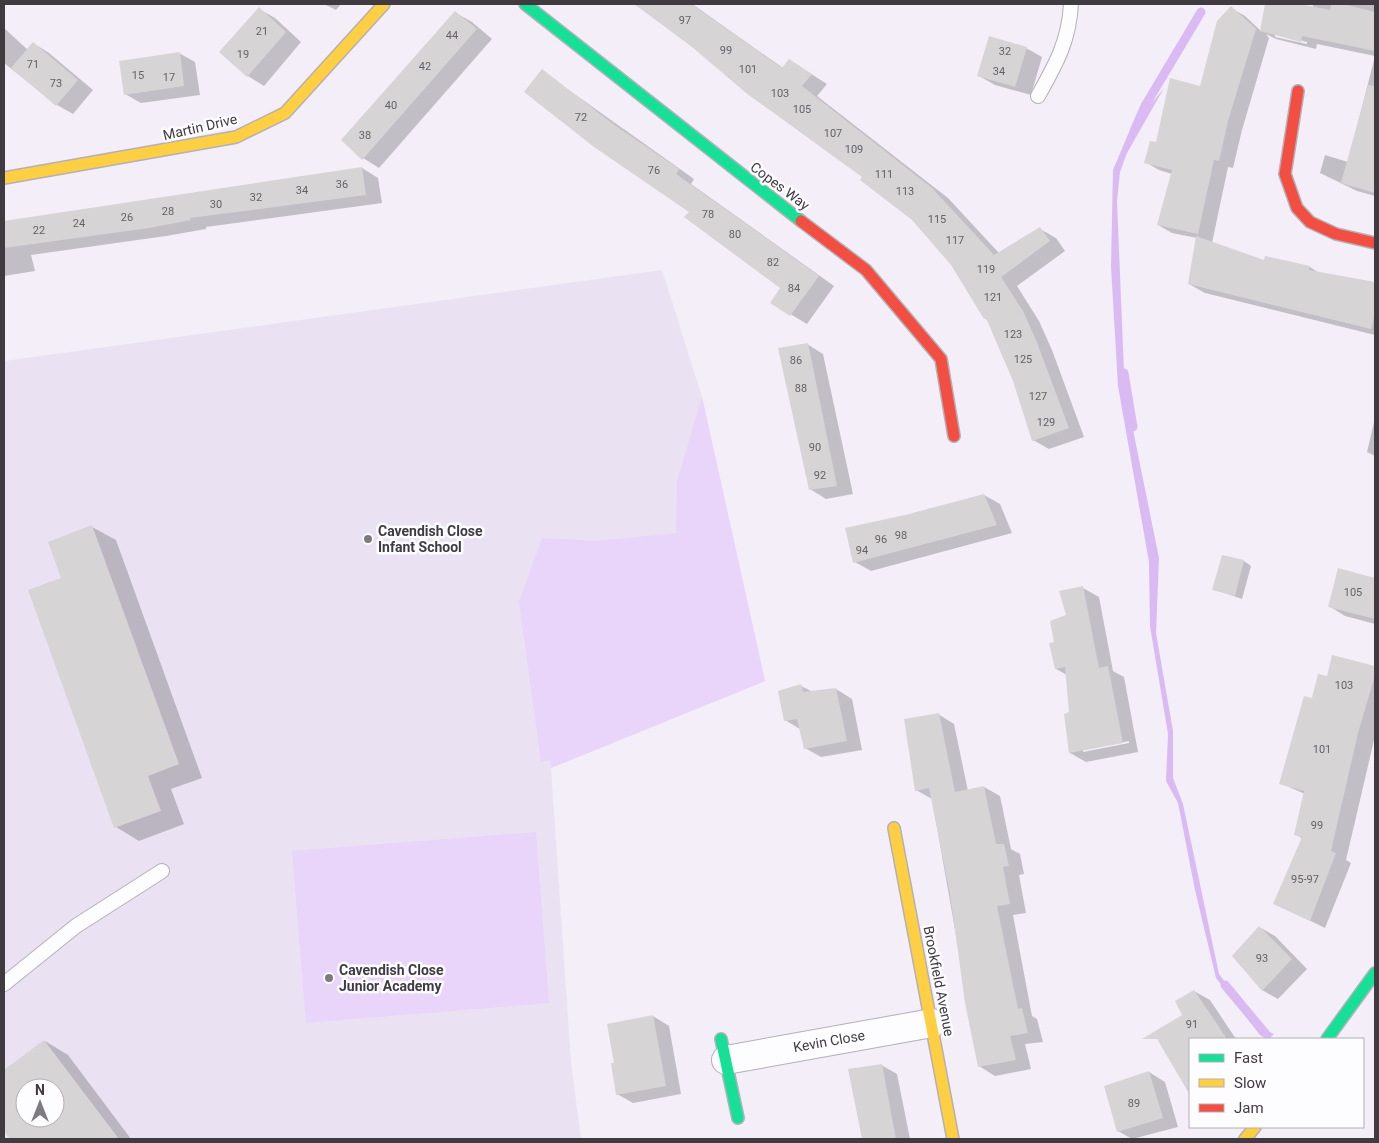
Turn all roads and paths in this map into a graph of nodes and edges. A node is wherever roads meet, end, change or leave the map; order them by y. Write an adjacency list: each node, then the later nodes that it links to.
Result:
1 (384, 4): 6 (street, Martin Drive)
2 (525, 4): 8 (street, Copes Way)
3 (1071, 4): 5 (lane)
4 (1298, 91): 7 (street)
5 (1038, 96)
6 (4, 178)
7 (1375, 243)
8 (954, 436)
9 (894, 828): 13 (street, Brookfield Avenue)
10 (162, 871): 12 (lane)
11 (1375, 974): 14 (street)
12 (4, 984)
13 (932, 1023): 15 (street, Kevin Close); 18 (street, Brookfield Avenue)
14 (1328, 1038)
15 (723, 1049): 16 (street, Kevin Close)
16 (738, 1118)
17 (1255, 1128): 19 (street)
18 (953, 1139)
19 (1245, 1139)

